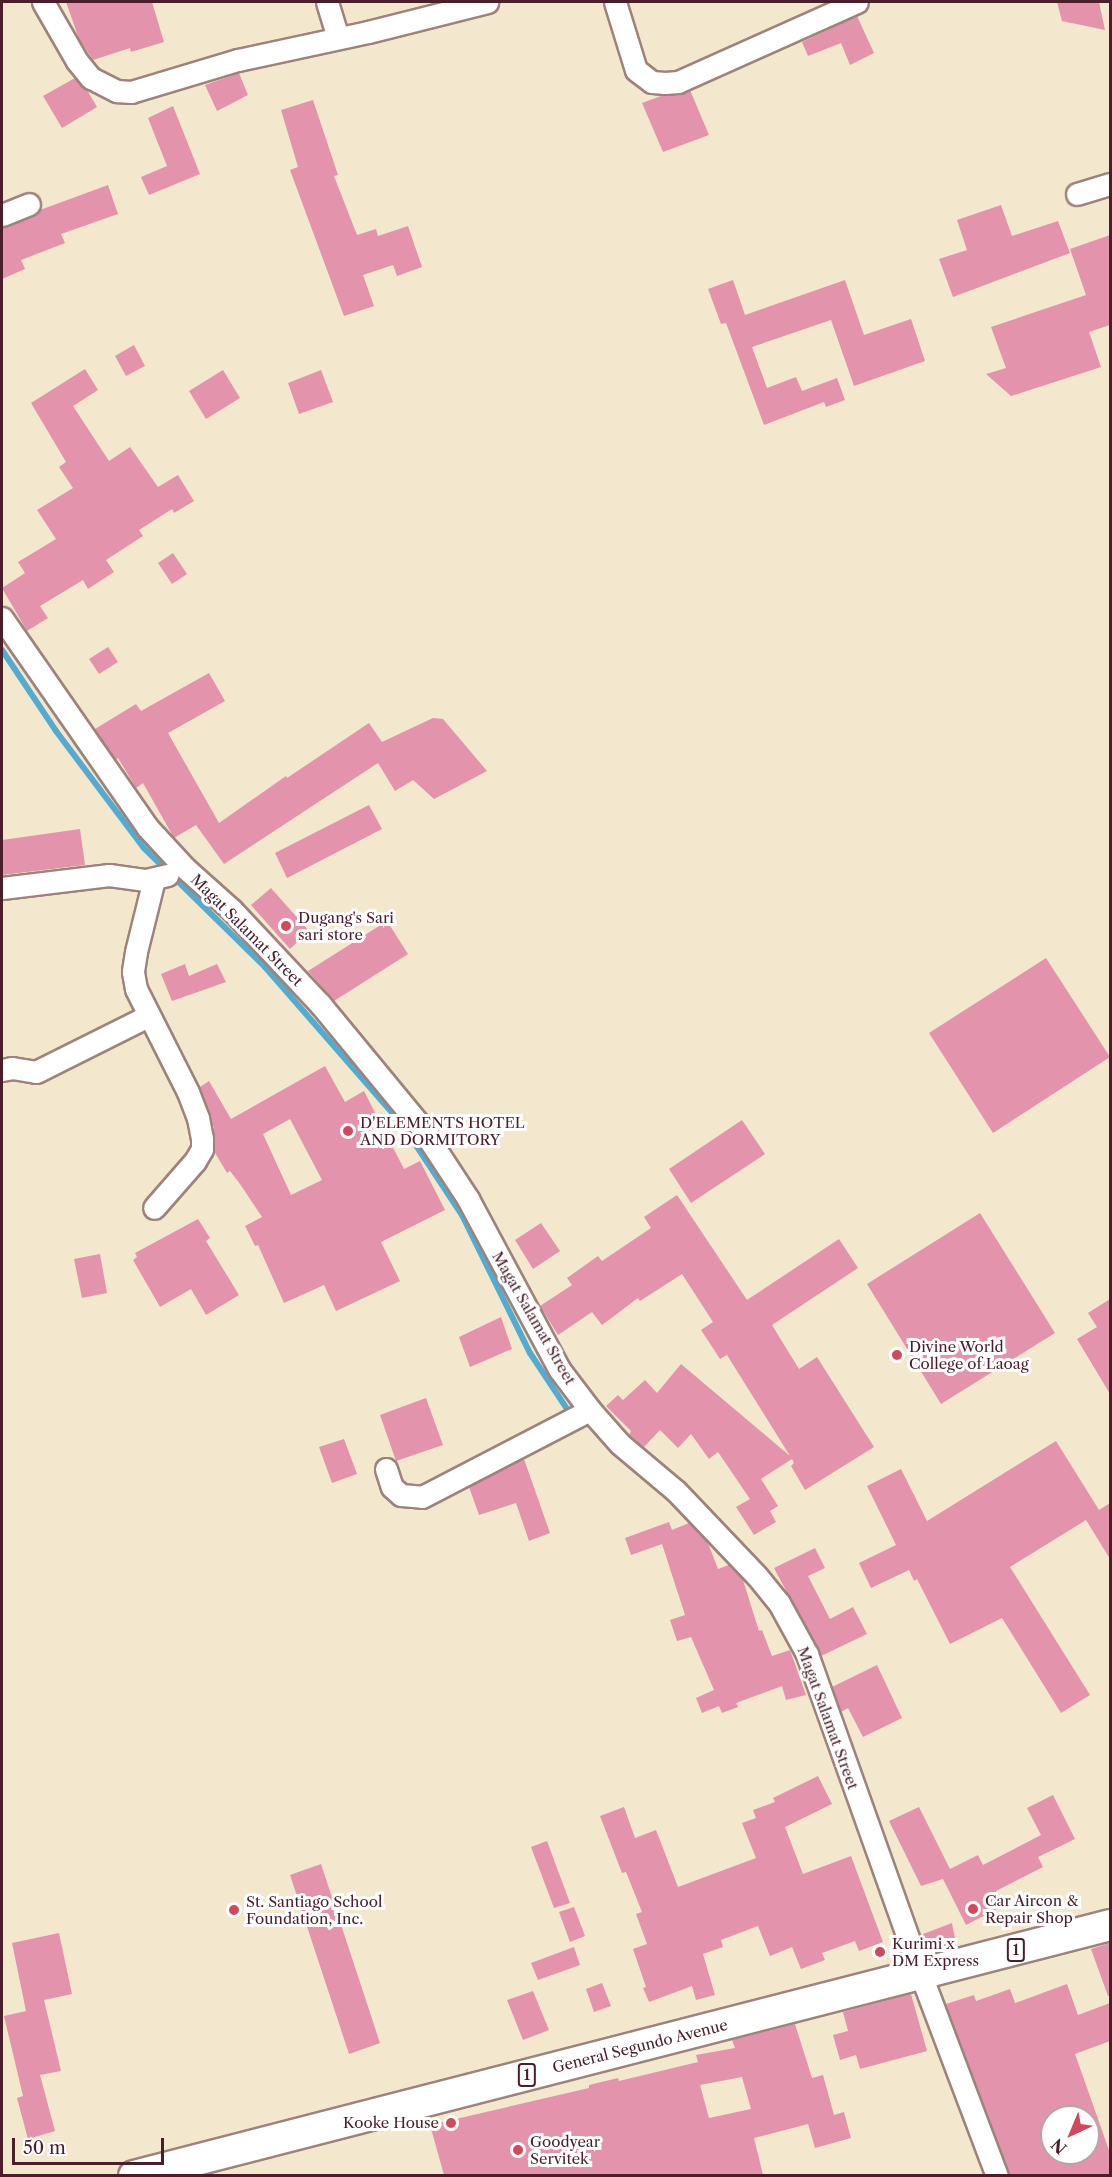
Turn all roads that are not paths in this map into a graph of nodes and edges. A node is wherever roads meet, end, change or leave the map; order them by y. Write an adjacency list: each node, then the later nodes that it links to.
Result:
1 (43, 2): 6 (street)
2 (327, 2): 6 (street)
3 (487, 2): 6 (street)
4 (615, 2): 5 (street)
5 (857, 2)
6 (338, 37)
7 (1110, 184): 8 (street)
8 (1077, 194)
9 (29, 204): 10 (street)
10 (2, 215)
11 (2, 618): 12 (street, Magat Salamat Street)
12 (170, 874): 13 (street); 14 (street); 17 (street, Magat Salamat Street)
13 (2, 888)
14 (148, 1016): 15 (street); 16 (street)
15 (2, 1070)
16 (154, 1208)
17 (590, 1410): 18 (street); 20 (street, Magat Salamat Street)
18 (386, 1469)
19 (1110, 1924): 20 (highway, General Segundo Avenue / 1)
20 (921, 1975): 21 (highway, General Segundo Avenue / 1); 22 (street, Magat Salamat Street)
21 (134, 2175)
22 (998, 2175)

